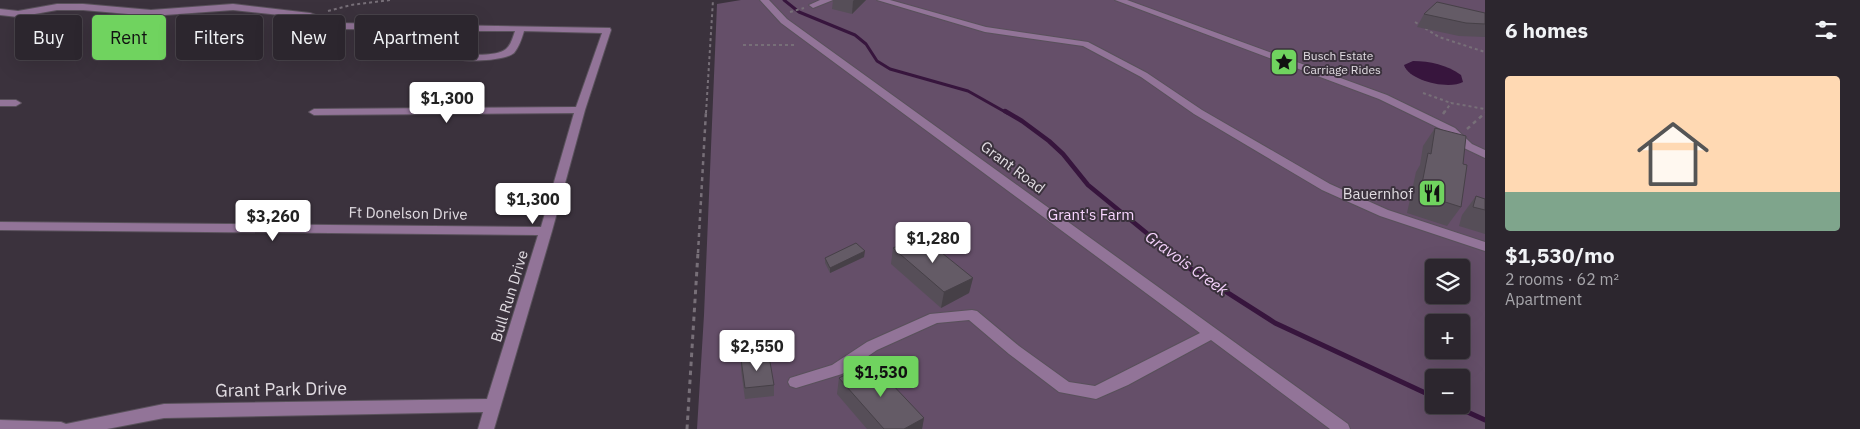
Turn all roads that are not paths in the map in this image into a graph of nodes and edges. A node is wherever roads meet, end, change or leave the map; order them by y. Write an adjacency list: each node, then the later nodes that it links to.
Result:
1 (764, 0): 19 (street, Grant Road)
2 (829, 0): 5 (street)
3 (1119, 0): 15 (street)
4 (885, 1): 18 (street)
5 (813, 5)
6 (0, 12): 7 (street)
7 (355, 26)
8 (478, 28): 9 (street)
9 (521, 28): 10 (street); 13 (street, Bull Run Drive)
10 (478, 57)
11 (0, 103): 12 (street)
12 (16, 103)
13 (580, 110): 14 (street); 17 (street, Bull Run Drive)
14 (314, 112)
15 (1485, 155)
16 (0, 226): 17 (street, Ft Donelson Drive)
17 (546, 231): 21 (street, Bull Run Drive)
18 (1485, 248)
19 (1212, 333): 20 (street); 26 (street, Grant Road)
20 (796, 382)
21 (492, 404): 24 (street, Grant Park Drive); 25 (street, Bull Run Drive)
22 (0, 428): 23 (street)
23 (61, 429)
24 (72, 429)
25 (486, 429)
26 (1342, 429)

